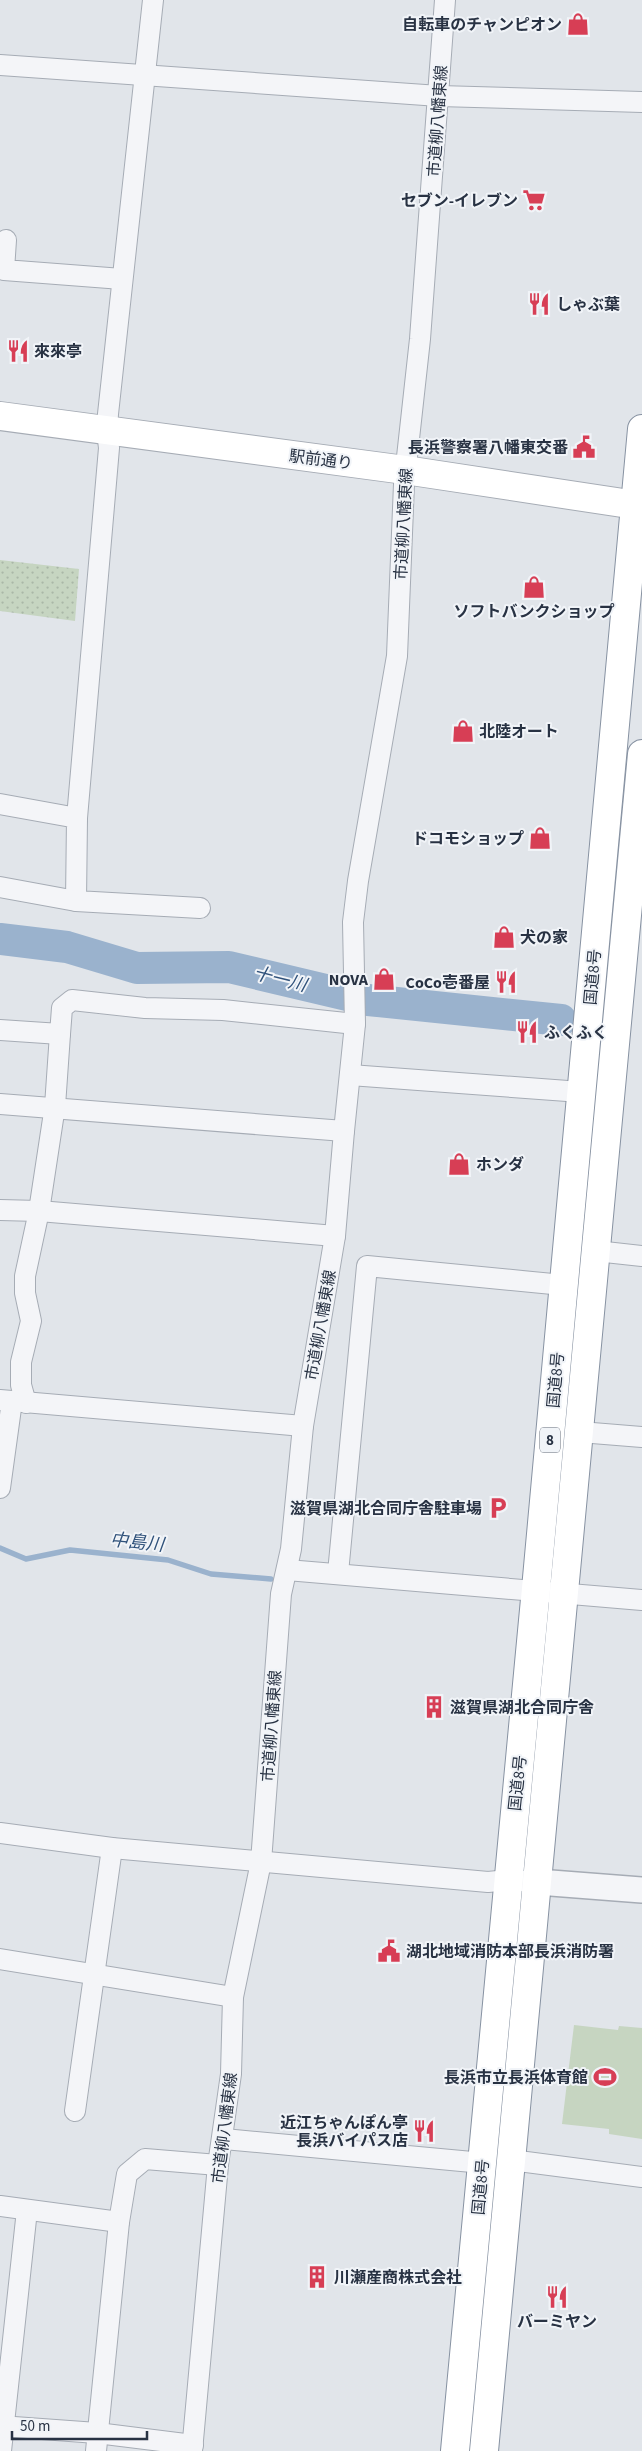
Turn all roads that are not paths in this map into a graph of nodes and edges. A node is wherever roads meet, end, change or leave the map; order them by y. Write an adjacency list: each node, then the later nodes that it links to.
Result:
1 (153, 0): 4 (street)
2 (445, 0): 5 (street, 市道柳八幡東線)
3 (0, 65): 4 (street)
4 (145, 75): 5 (street); 8 (street)
5 (439, 96): 6 (street); 12 (street, 市道柳八幡東線)
6 (642, 102)
7 (6, 240): 8 (street)
8 (122, 279): 11 (street)
9 (0, 416): 11 (main road, 駅前通り)
10 (642, 429): 13 (main road, 国道8号 / 8)
11 (107, 431): 12 (main road, 駅前通り); 17 (street)
12 (406, 470): 13 (main road, 駅前通り); 21 (street, 市道柳八幡東線)
13 (639, 506): 25 (main road, 国道8号 / 8)
14 (642, 754): 15 (main road, 国道8号 / 8)
15 (640, 798): 32 (main road, 国道8号 / 8)
16 (0, 804): 17 (street)
17 (77, 818): 19 (street)
18 (0, 887): 19 (street)
19 (76, 902): 20 (street)
20 (200, 908)
21 (356, 1024): 23 (street); 24 (street, 市道柳八幡東線)
22 (0, 1030): 23 (street)
23 (60, 1034): 27 (street)
24 (350, 1075): 25 (street); 28 (street, 市道柳八幡東線)
25 (581, 1092): 34 (main road, 国道8号 / 8)
26 (0, 1104): 27 (street)
27 (55, 1106): 28 (street); 30 (street)
28 (344, 1130): 31 (street, 市道柳八幡東線)
29 (0, 1210): 30 (street)
30 (39, 1211): 31 (street); 35 (street)
31 (335, 1236): 36 (street, 市道柳八幡東線)
32 (596, 1251): 33 (street); 37 (main road, 国道8号 / 8)
33 (642, 1256)
34 (563, 1285): 41 (street); 42 (main road, 国道8号 / 8)
35 (12, 1401): 36 (street); 39 (street)
36 (303, 1426): 40 (street, 市道柳八幡東線)
37 (580, 1432): 38 (street); 43 (main road, 国道8号 / 8)
38 (642, 1437)
39 (0, 1488)
40 (287, 1570): 41 (street); 47 (street, 市道柳八幡東線)
41 (338, 1573): 42 (street)
42 (536, 1590): 43 (street); 48 (main road, 国道8号 / 8)
43 (564, 1592): 44 (street); 49 (main road, 国道8号 / 8)
44 (642, 1600)
45 (0, 1833): 46 (street)
46 (112, 1848): 47 (street); 52 (street)
47 (261, 1862): 48 (street); 53 (street, 市道柳八幡東線)
48 (508, 1880): 49 (street); 57 (main road, 国道8号 / 8)
49 (538, 1882): 50 (street); 56 (main road, 国道8号 / 8)
50 (642, 1890)
51 (0, 1959): 52 (street)
52 (95, 1975): 53 (street); 54 (street)
53 (233, 1997): 55 (street, 市道柳八幡東線)
54 (75, 2111)
55 (224, 2139): 57 (street); 58 (street, 市道柳八幡東線)
56 (511, 2160): 59 (street); 68 (main road, 国道8号 / 8)
57 (482, 2163): 67 (main road, 国道8号 / 8)
58 (218, 2166): 62 (street); 65 (street, 市道柳八幡東線)
59 (642, 2177)
60 (0, 2206): 61 (street)
61 (27, 2210): 62 (street); 63 (street)
62 (119, 2222): 64 (street)
63 (1, 2426): 64 (street); 66 (street)
64 (96, 2442): 65 (street)
65 (192, 2448)
66 (1, 2451)
67 (455, 2451)
68 (484, 2451)

